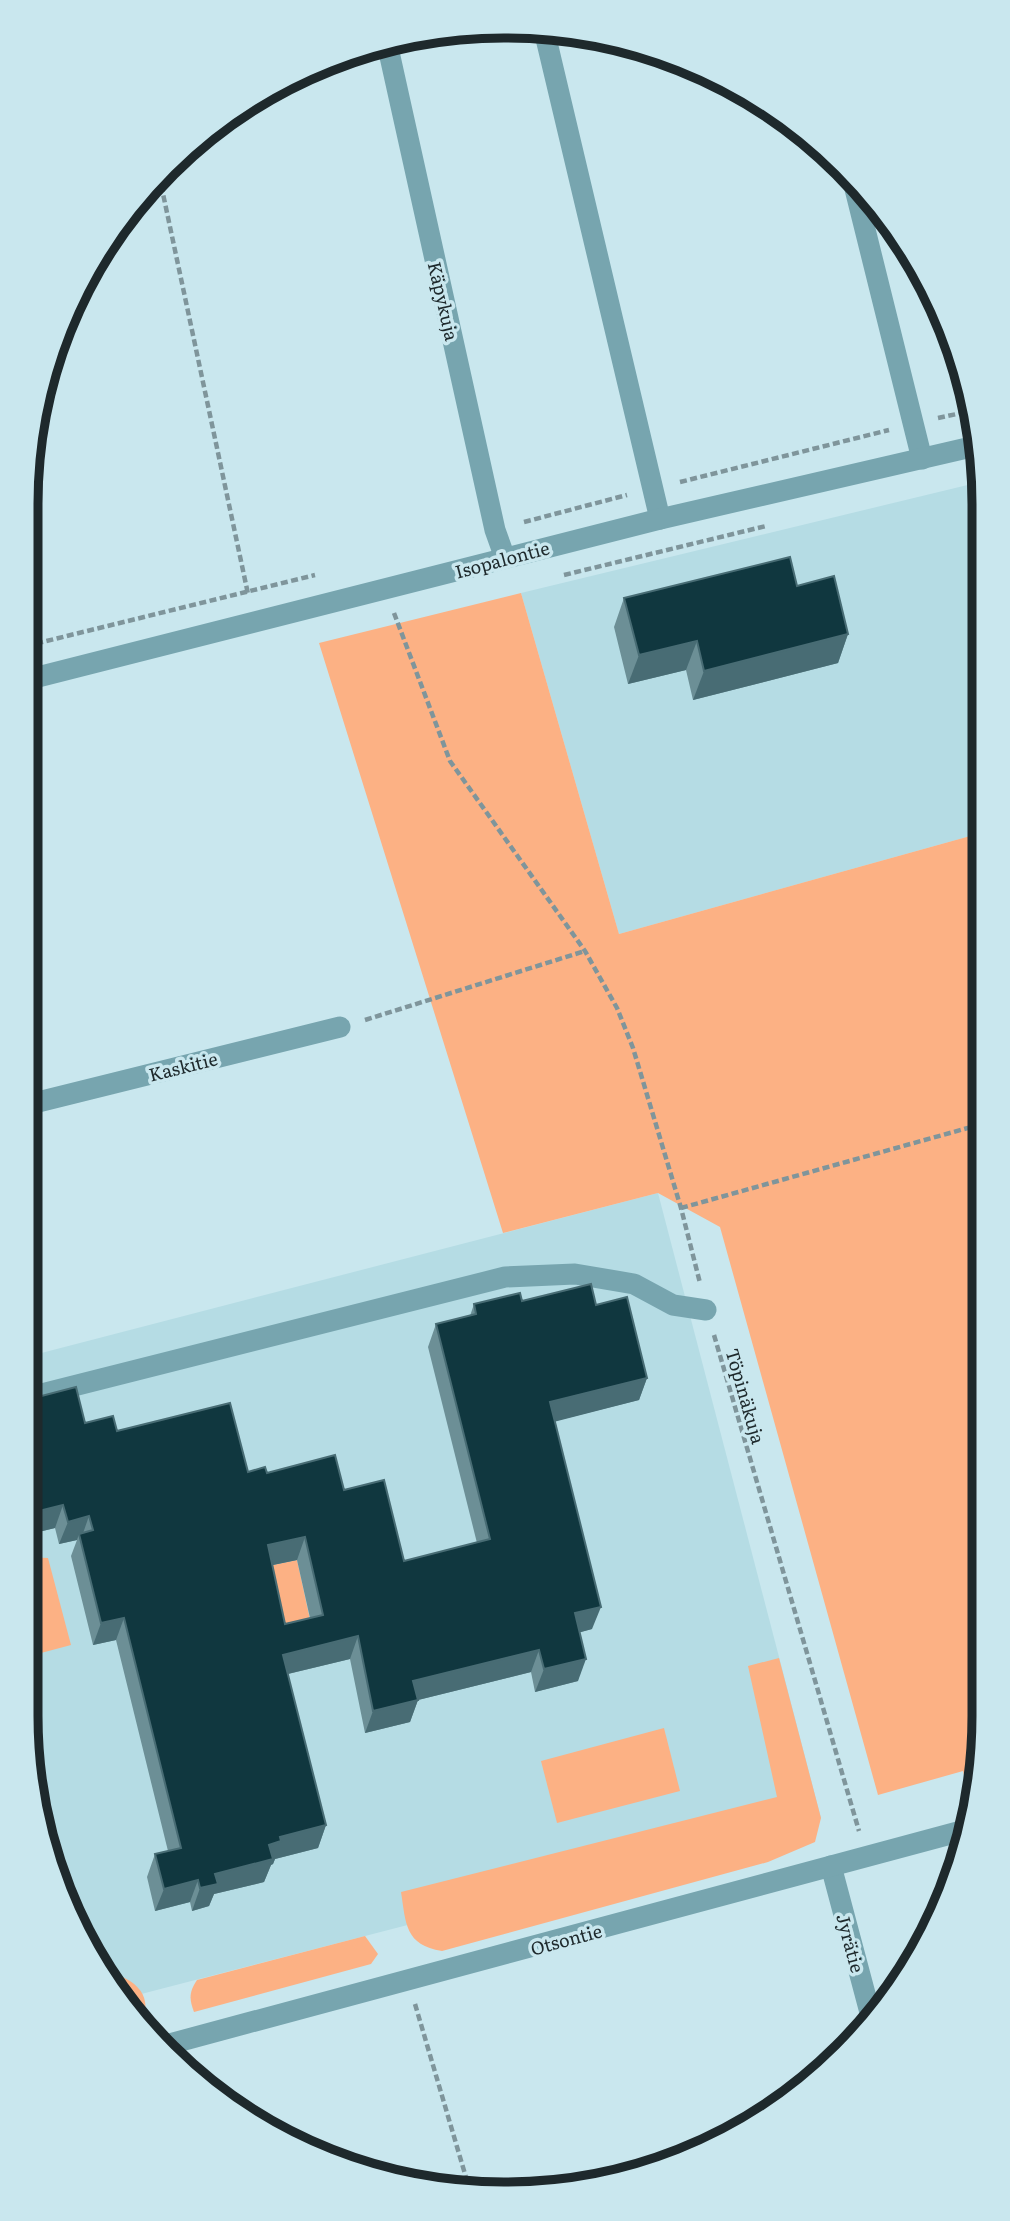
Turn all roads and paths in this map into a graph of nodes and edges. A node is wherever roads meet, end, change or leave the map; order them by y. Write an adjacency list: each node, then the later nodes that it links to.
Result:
1 (546, 40): 7 (street)
2 (389, 53): 8 (street, Käpykuja)
3 (162, 189): 10 (path)
4 (857, 199): 6 (street)
5 (968, 448): 6 (street, Isopalontie)
6 (922, 459): 7 (street, Isopalontie)
7 (660, 519): 8 (street, Isopalontie)
8 (505, 558): 9 (street, Isopalontie)
9 (388, 590): 10 (street, Isopalontie); 12 (path, Töpinäkuja)
10 (254, 623): 11 (street, Isopalontie)
11 (38, 677)
12 (584, 951): 13 (path); 16 (path, Töpinäkuja)
13 (340, 1027): 14 (street, Kaskitie)
14 (38, 1102)
15 (972, 1127): 16 (path)
16 (681, 1208): 17 (path, Töpinäkuja)
17 (706, 1310): 18 (street); 20 (path, Töpinäkuja)
18 (38, 1395)
19 (957, 1832): 20 (street, Otsontie)
20 (866, 1855): 21 (street, Otsontie)
21 (831, 1866): 22 (street, Otsontie); 23 (street, Jyrätie)
22 (408, 1982): 24 (street, Otsontie); 25 (path)
23 (869, 2008)
24 (172, 2043)
25 (467, 2181)

